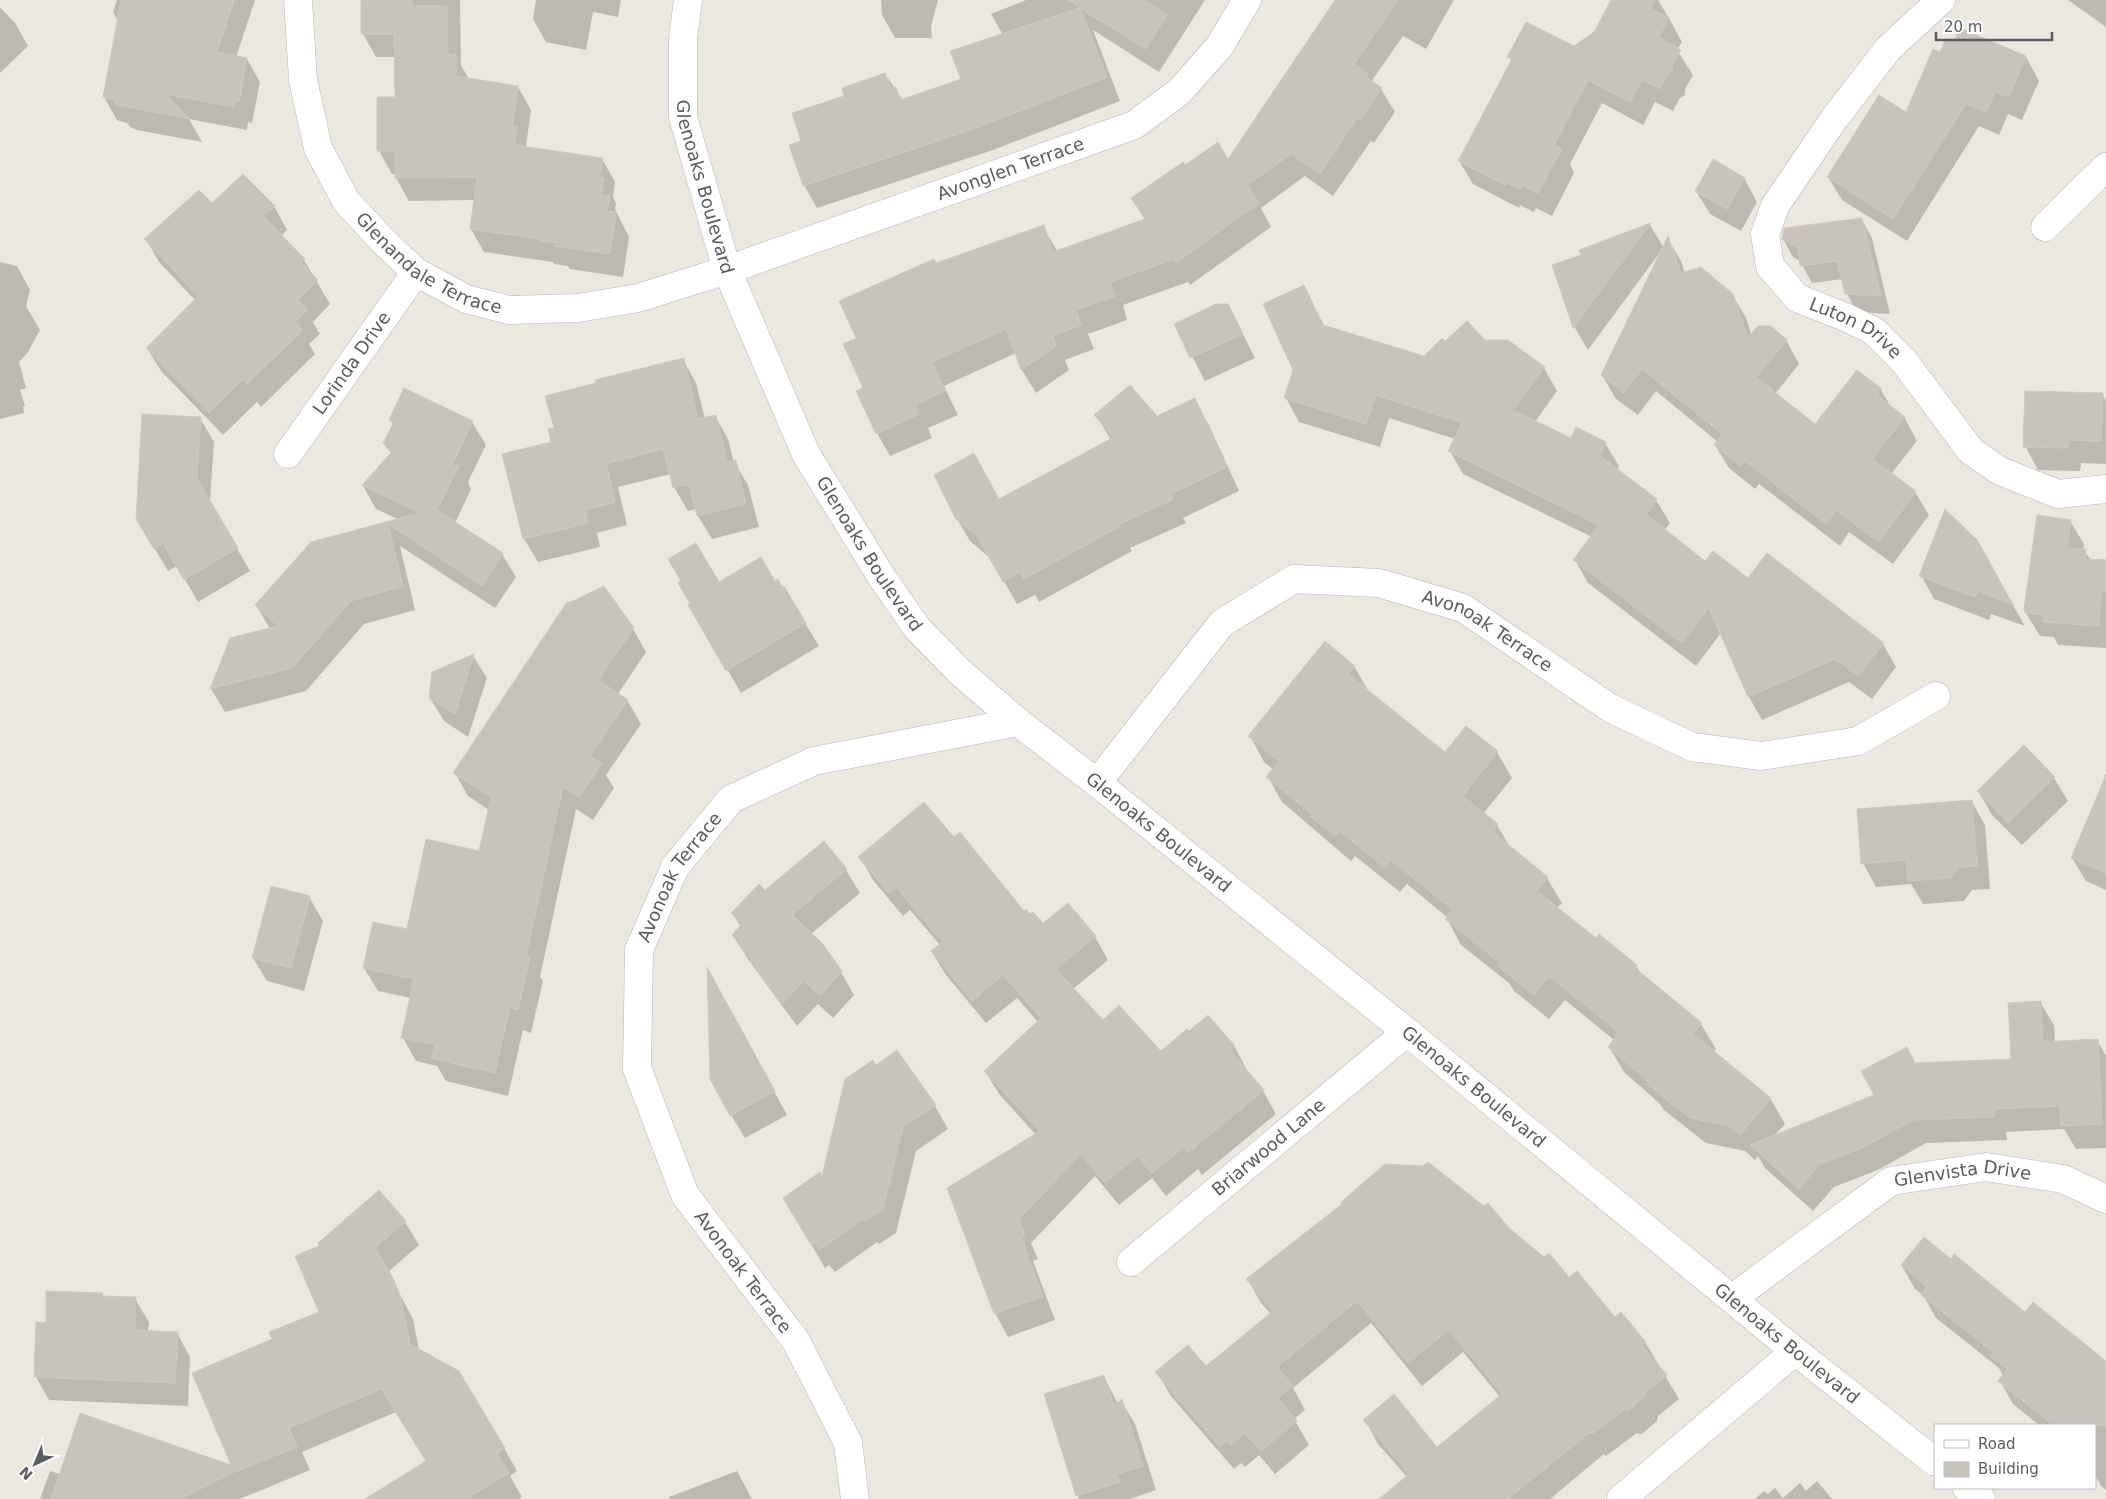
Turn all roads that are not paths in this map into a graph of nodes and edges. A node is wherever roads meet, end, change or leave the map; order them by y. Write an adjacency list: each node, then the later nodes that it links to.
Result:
1 (298, 0): 8 (street, Glenandale Terrace)
2 (688, 0): 7 (street, Glenoaks Boulevard)
3 (1248, 0): 7 (street, Avonglen Terrace)
4 (1941, 0): 10 (street, Luton Drive)
5 (2106, 167): 6 (street)
6 (2045, 227)
7 (727, 270): 8 (street, Glenandale Terrace); 12 (street, Glenoaks Boulevard)
8 (416, 272): 9 (street, Lorinda Drive)
9 (288, 454)
10 (2106, 489)
11 (1936, 696): 13 (street, Avonoak Terrace)
12 (1018, 722): 13 (street, Glenoaks Boulevard); 21 (street, Avonoak Terrace)
13 (1097, 783): 14 (street, Glenoaks Boulevard)
14 (1407, 1032): 16 (street, Briarwood Lane); 17 (street, Glenoaks Boulevard)
15 (2106, 1199): 17 (street, Glenvista Drive)
16 (1131, 1262)
17 (1733, 1298): 18 (street, Glenoaks Boulevard)
18 (1795, 1350): 19 (street, Glenoaks Boulevard); 22 (street)
19 (1934, 1461)
20 (1968, 1489): 23 (street)
21 (855, 1499)
22 (1621, 1499)
23 (1981, 1499)

